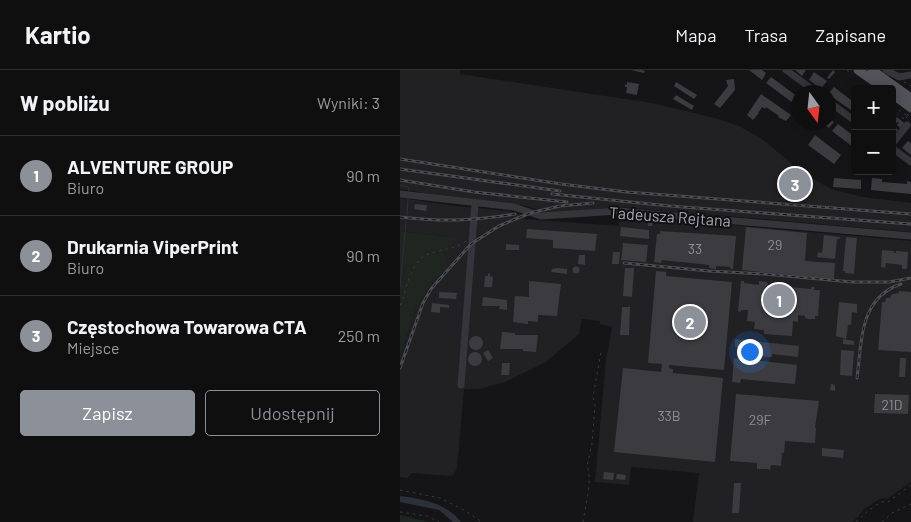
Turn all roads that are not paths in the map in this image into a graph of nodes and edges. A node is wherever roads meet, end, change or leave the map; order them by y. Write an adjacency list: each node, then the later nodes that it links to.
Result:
1 (786, 70): 6 (street)
2 (858, 70): 7 (main road)
3 (872, 70): 9 (main road)
4 (886, 70): 5 (street)
5 (911, 75)
6 (806, 85)
7 (879, 85)
8 (896, 97): 11 (main road)
9 (911, 98)
10 (836, 107): 12 (street)
11 (911, 109)
12 (851, 117)
13 (907, 125): 14 (street)
14 (896, 139)
15 (896, 151): 16 (street)
16 (911, 162)
17 (400, 194): 18 (street, Tadeusza Rejtana)
18 (475, 204): 19 (street, Tadeusza Rejtana); 20 (street)
19 (911, 236)
20 (461, 384)

